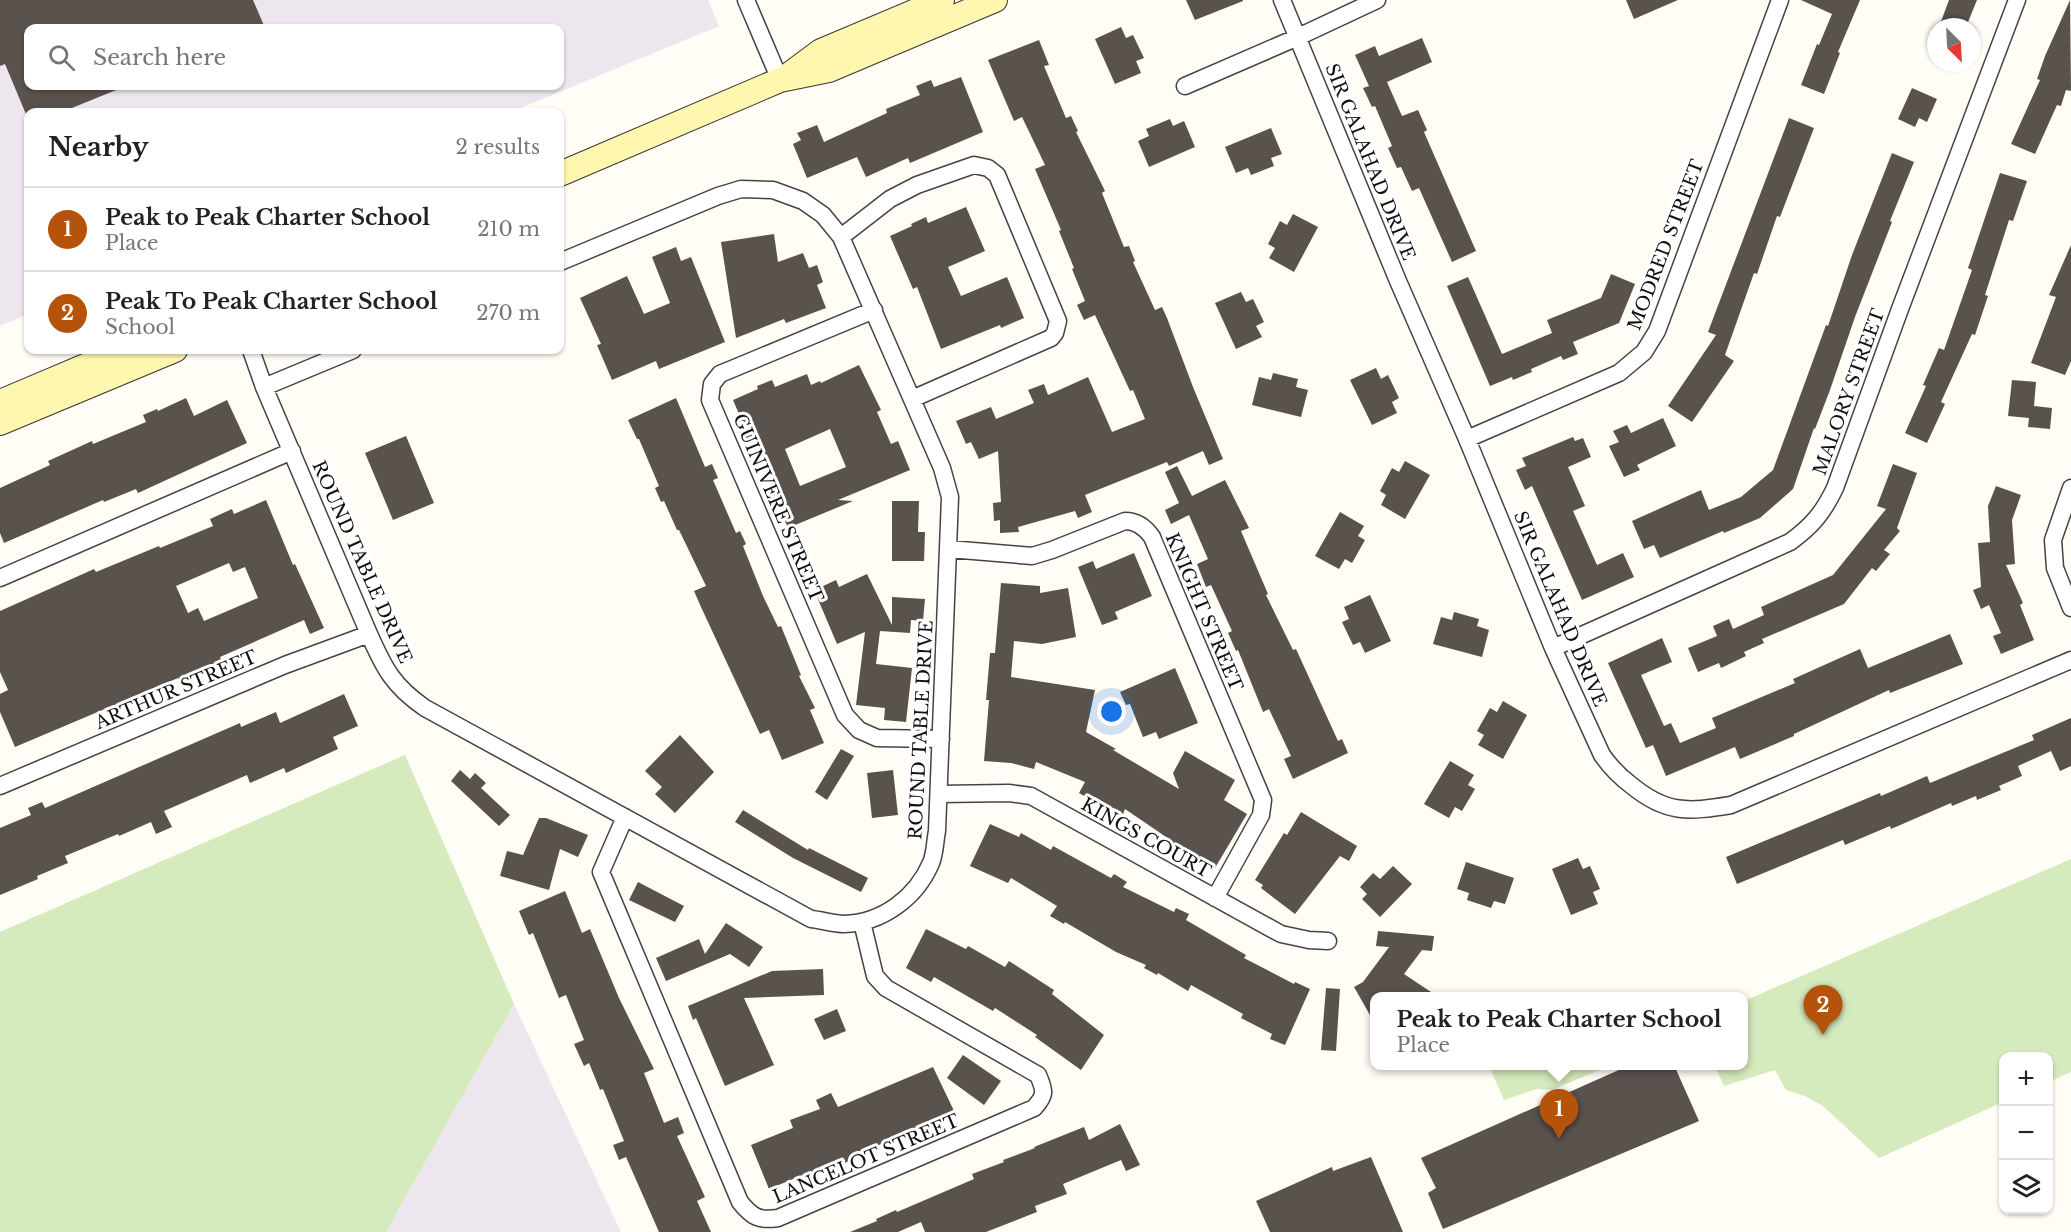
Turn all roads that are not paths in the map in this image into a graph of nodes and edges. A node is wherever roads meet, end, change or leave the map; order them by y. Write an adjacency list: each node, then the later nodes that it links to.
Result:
1 (746, 0): 9 (street)
2 (942, 0): 9 (main road)
3 (995, 0): 9 (main road)
4 (1282, 0): 8 (street, SIR GALAHAD DRIVE)
5 (1377, 0): 8 (street)
6 (1780, 0): 23 (street, MODRED STREET)
7 (2017, 0): 30 (street, MALORY STREET)
8 (1298, 37): 10 (street); 23 (street, SIR GALAHAD DRIVE)
9 (780, 80): 11 (main road)
10 (1185, 86)
11 (564, 172)
12 (841, 237): 13 (street, ROUND TABLE DRIVE); 14 (street, ROUND TABLE DRIVE); 20 (street)
13 (564, 260)
14 (874, 310): 20 (street, ROUND TABLE DRIVE); 32 (street, GUINIVERE STREET)
15 (114, 354): 21 (main road)
16 (165, 354): 22 (main road)
17 (253, 354): 19 (street, ROUND TABLE DRIVE)
18 (343, 354): 19 (street)
19 (264, 387): 24 (street, ROUND TABLE DRIVE)
20 (912, 399): 26 (street, ROUND TABLE DRIVE)
21 (0, 402)
22 (0, 423)
23 (1467, 439): 30 (street, SIR GALAHAD DRIVE)
24 (292, 452): 27 (street); 29 (street, ROUND TABLE DRIVE)
25 (2071, 488): 28 (street)
26 (949, 549): 32 (street, ROUND TABLE DRIVE); 36 (street, KNIGHT STREET)
27 (0, 578)
28 (2071, 608)
29 (369, 634): 33 (street, ARTHUR STREET); 35 (street, ROUND TABLE DRIVE)
30 (1553, 648): 31 (street, SIR GALAHAD DRIVE)
31 (2071, 660)
32 (941, 739): 34 (street, ROUND TABLE DRIVE)
33 (0, 786)
34 (939, 794): 36 (street, KINGS COURT); 37 (street, ROUND TABLE DRIVE)
35 (624, 817): 37 (street, ROUND TABLE DRIVE); 37 (street, LANCELOT STREET)
36 (1215, 898): 38 (street, KINGS COURT)
37 (862, 922)
38 (1328, 940)

